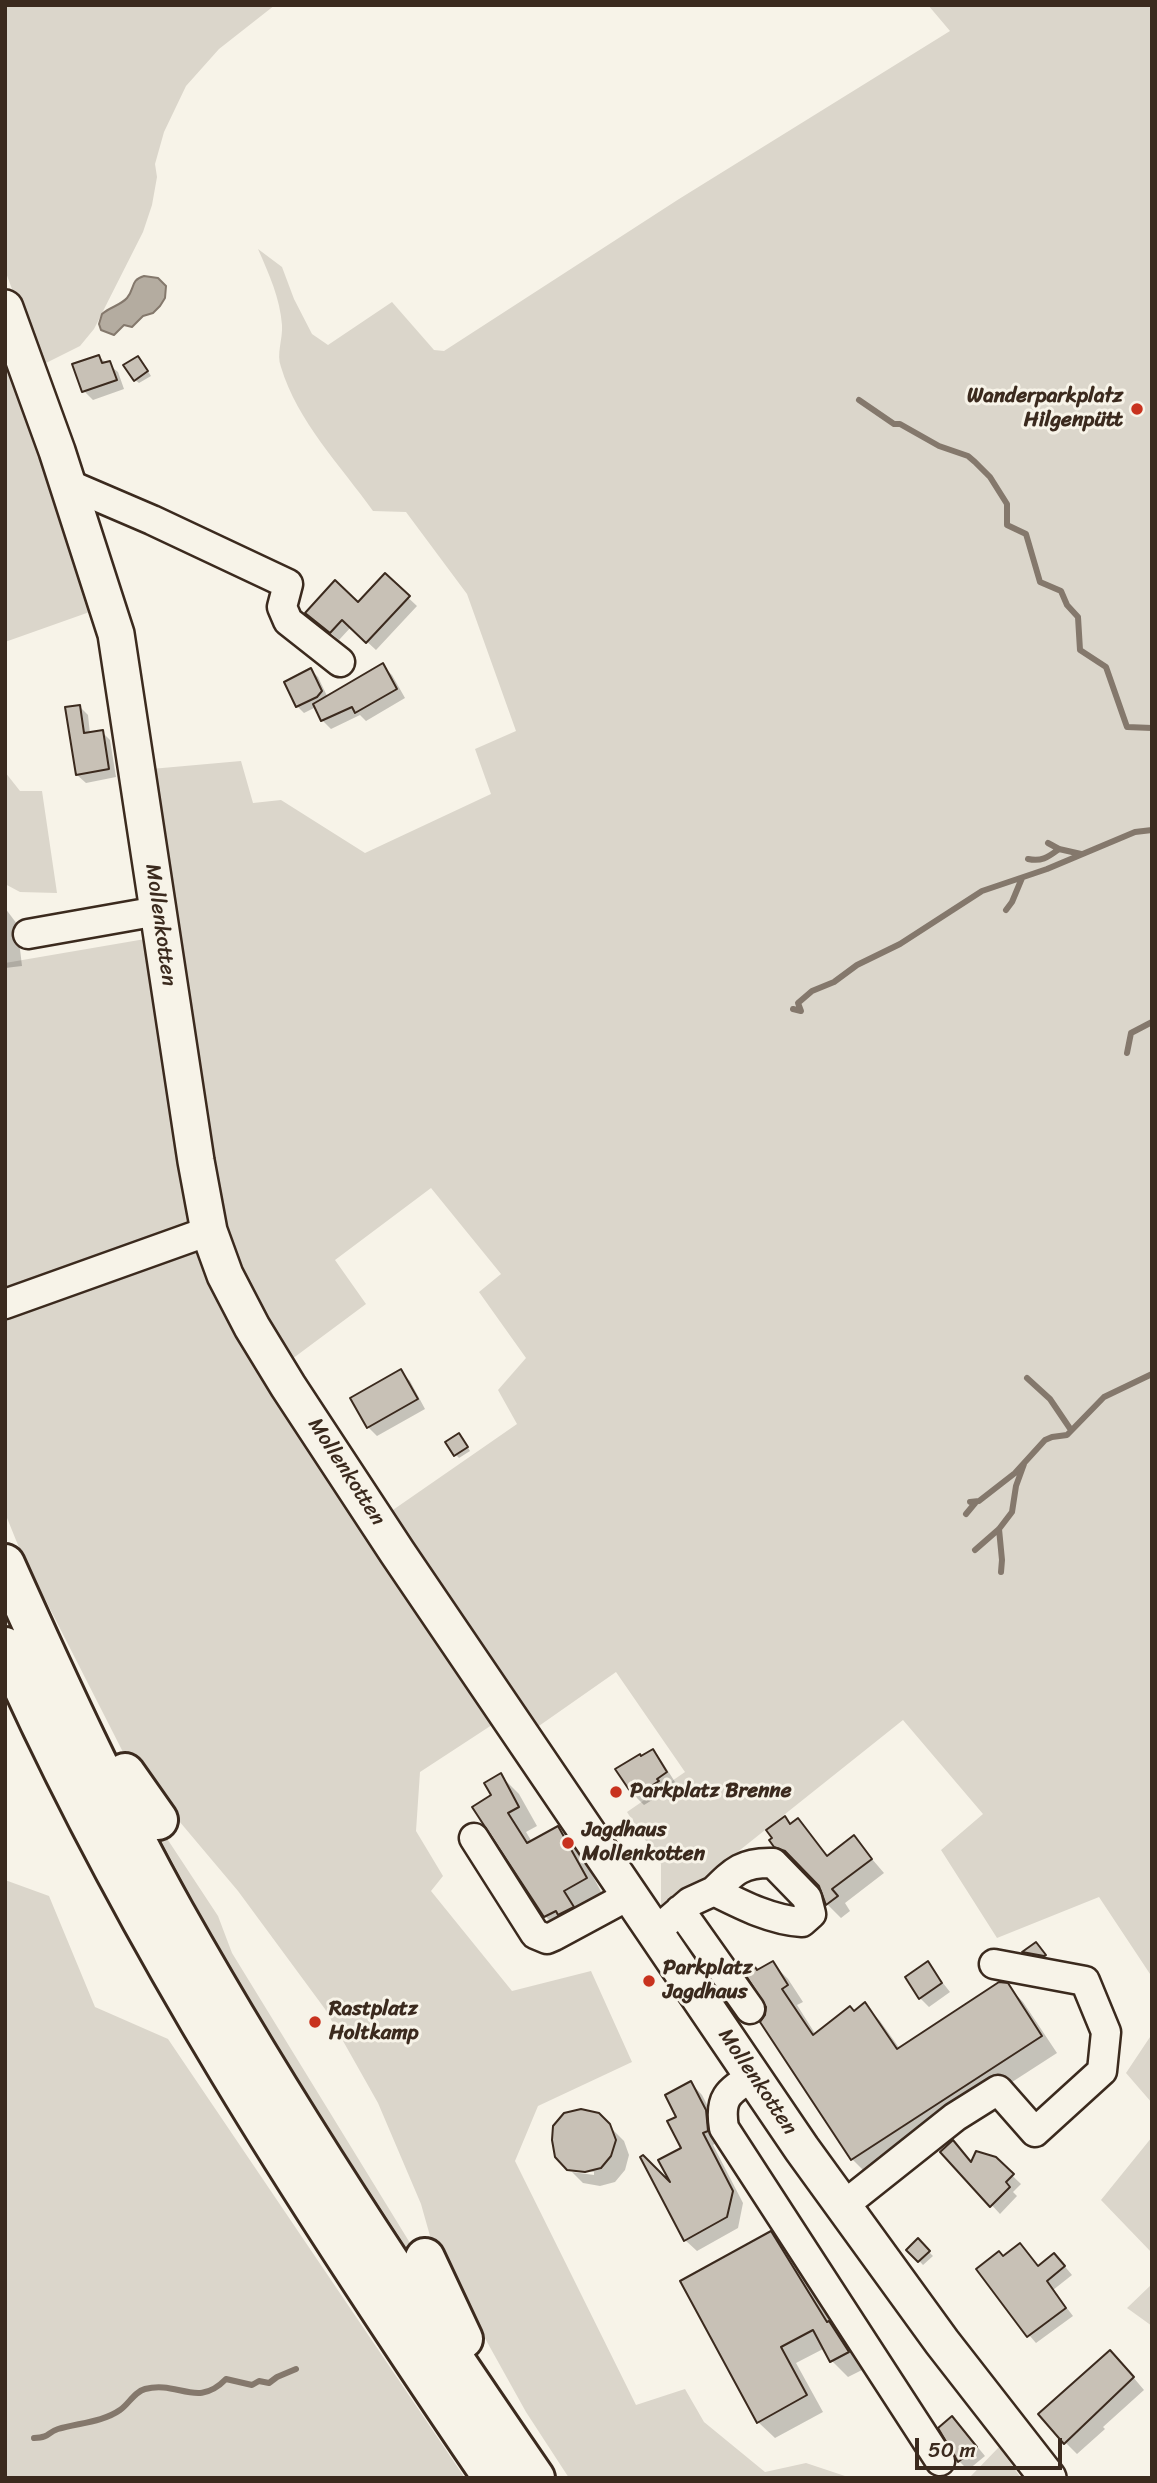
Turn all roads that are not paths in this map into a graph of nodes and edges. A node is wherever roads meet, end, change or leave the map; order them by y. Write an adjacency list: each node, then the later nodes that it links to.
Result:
1 (5, 308): 2 (main road, Mollenkotten)
2 (68, 484): 3 (street); 4 (main road, Mollenkotten)
3 (340, 662)
4 (158, 911): 5 (street); 6 (main road, Mollenkotten)
5 (27, 934)
6 (209, 1231): 7 (street); 14 (main road, Mollenkotten)
7 (9, 1302)
8 (5, 1564): 10 (highway)
9 (5, 1647): 22 (highway)
10 (50, 1664): 11 (highway); 22 (highway)
11 (158, 1820)
12 (474, 1839): 14 (street)
13 (714, 1891): 15 (street)
14 (630, 1895): 15 (main road, Mollenkotten)
15 (668, 1921): 17 (street); 18 (main road, Mollenkotten)
16 (994, 1964): 19 (street)
17 (750, 2009)
18 (753, 2076): 19 (main road, Mollenkotten); 21 (street)
19 (843, 2206): 23 (main road, Mollenkotten)
20 (425, 2258): 22 (highway)
21 (940, 2461)
22 (515, 2469)
23 (1048, 2478)

